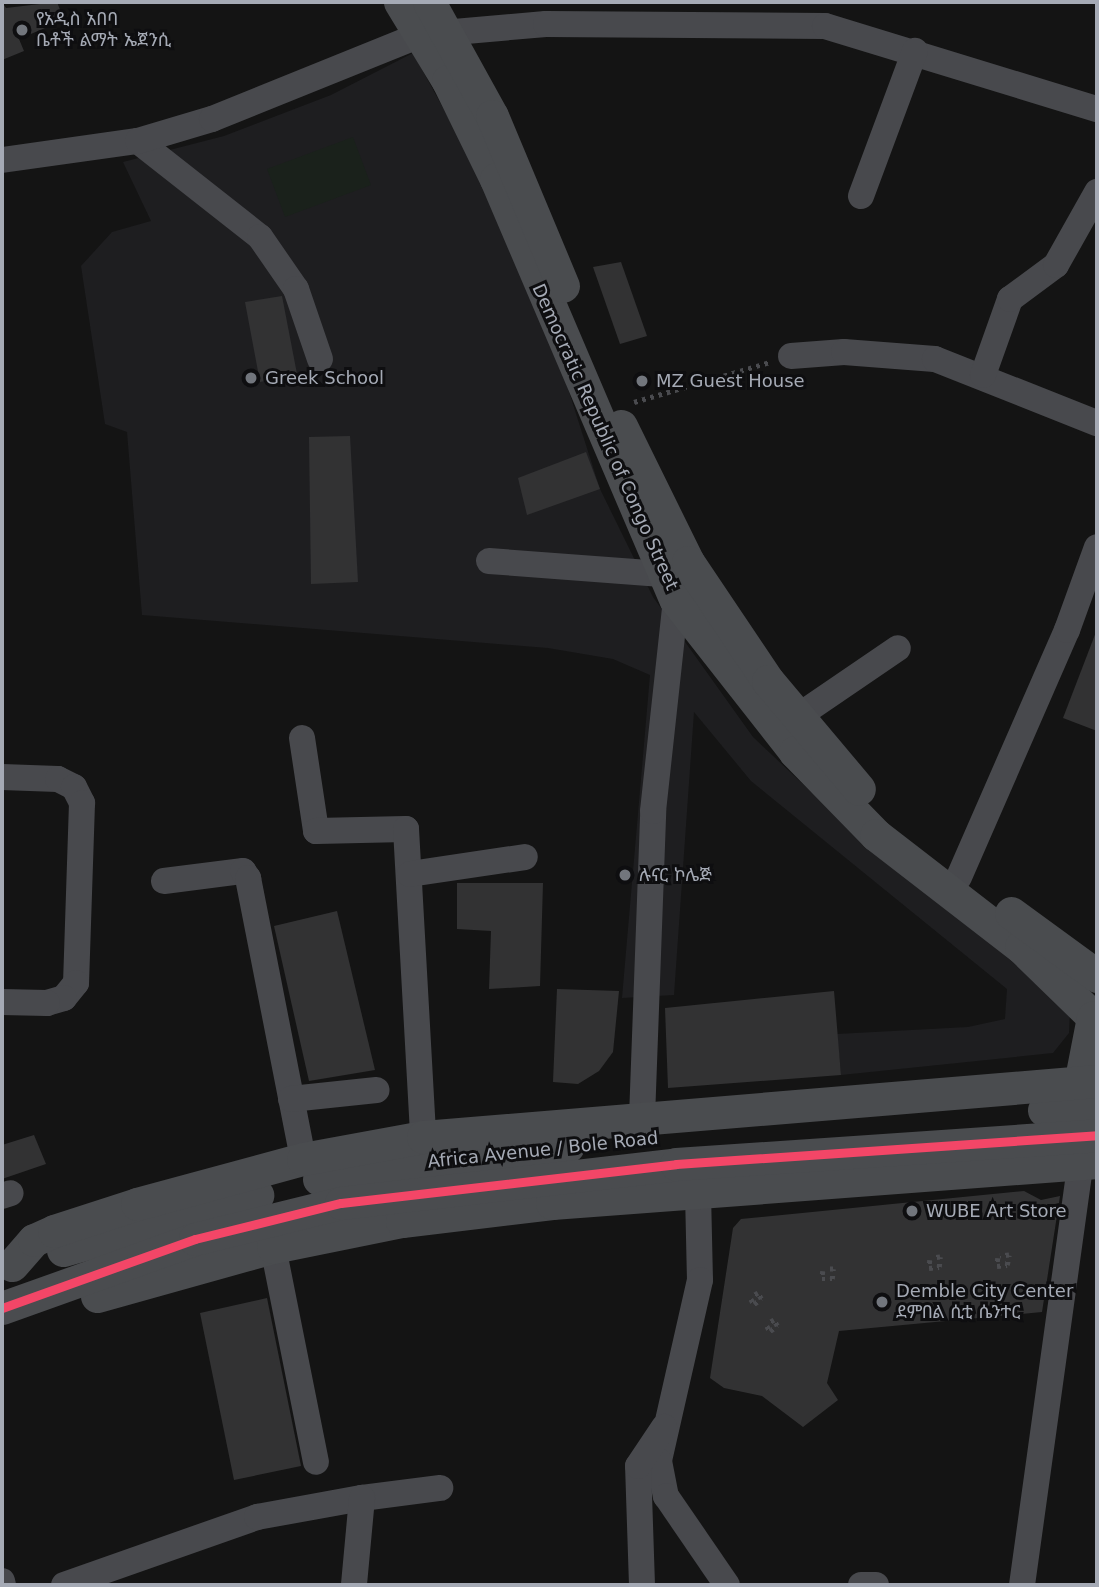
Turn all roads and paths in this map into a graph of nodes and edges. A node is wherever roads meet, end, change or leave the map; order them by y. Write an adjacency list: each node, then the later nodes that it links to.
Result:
1 (400, 2): 3 (main road, Democratic Republic of Congo Street)
2 (429, 2): 3 (main road, Democratic Republic of Congo Street)
3 (434, 32): 4 (street); 6 (street); 13 (main road, Democratic Republic of Congo Street); 17 (main road, Democratic Republic of Congo Street)
4 (915, 51): 5 (street); 9 (street)
5 (1097, 109)
6 (138, 141): 7 (street); 11 (street)
7 (2, 160)
8 (1097, 191): 12 (street)
9 (861, 196)
10 (791, 356): 12 (street); 13 (path)
11 (320, 359)
12 (983, 375): 14 (street)
13 (613, 408): 17 (main road, Democratic Republic of Congo Street)
14 (1097, 423)
15 (1097, 547): 24 (street)
16 (489, 561): 17 (street)
17 (676, 578): 19 (main road, Democratic Republic of Congo Street); 26 (main road, Democratic Republic of Congo Street); 33 (street)
18 (898, 648): 19 (street)
19 (797, 717): 24 (main road, Democratic Republic of Congo Street)
20 (302, 738): 23 (street)
21 (2, 776): 28 (street)
22 (525, 857): 23 (street)
23 (411, 874): 34 (street)
24 (960, 877): 26 (main road, Democratic Republic of Congo Street)
25 (164, 881): 32 (street)
26 (1061, 964): 27 (main road, Democratic Republic of Congo Street); 29 (main road, Democratic Republic of Congo Street)
27 (1097, 976)
28 (2, 1002)
29 (1095, 1019): 31 (main road)
30 (377, 1090): 32 (street)
31 (1091, 1091): 33 (main road); 39 (main road, Africa Avenue / Bole Road)
32 (291, 1100): 36 (street)
33 (642, 1118): 34 (main road)
34 (423, 1137): 36 (main road)
35 (1092, 1152): 37 (main road); 40 (main road, Africa Avenue / Bole Road); 51 (street)
36 (303, 1159): 39 (main road)
37 (698, 1193): 38 (main road); 41 (street)
38 (273, 1247): 40 (main road); 42 (street)
39 (7, 1267)
40 (14, 1303)
41 (667, 1423): 47 (street); 48 (street)
42 (316, 1462)
43 (440, 1488): 44 (street)
44 (362, 1498): 45 (street); 46 (street)
45 (64, 1585)
46 (354, 1585)
47 (642, 1585)
48 (727, 1585)
49 (861, 1585): 50 (street)
50 (876, 1585)
51 (1022, 1585)

